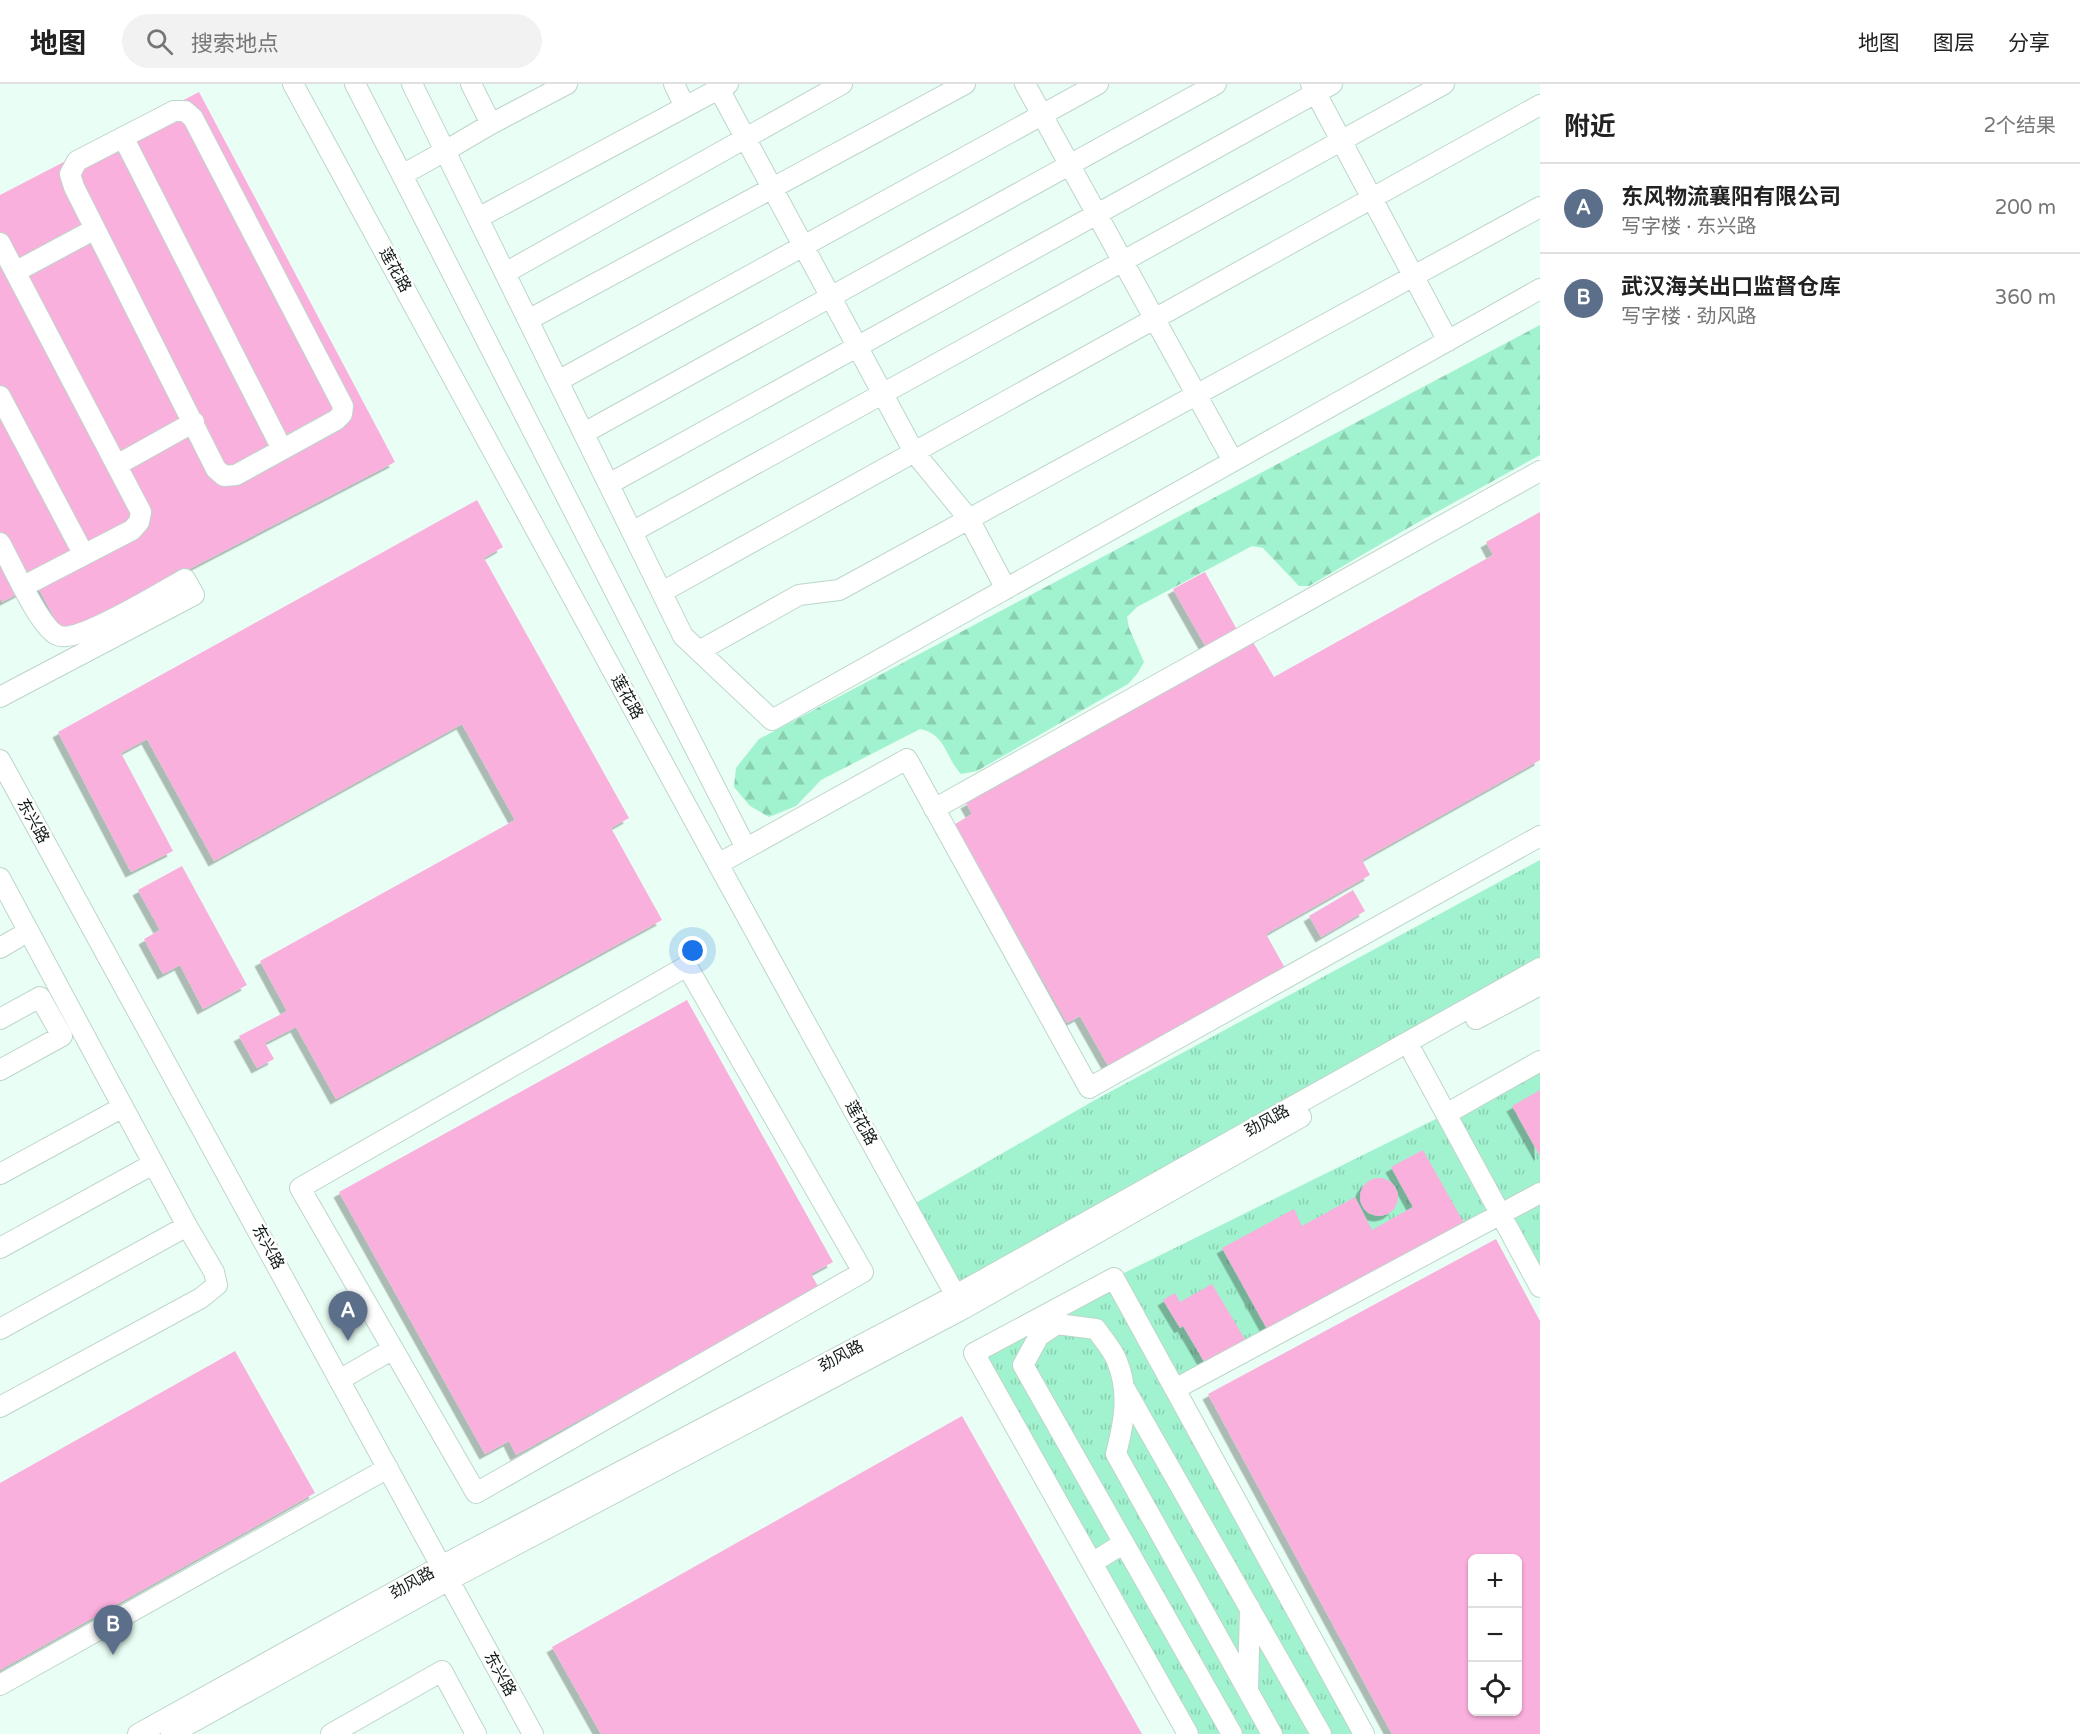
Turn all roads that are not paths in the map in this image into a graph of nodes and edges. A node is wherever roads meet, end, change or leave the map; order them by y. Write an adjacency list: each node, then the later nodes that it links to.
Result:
1 (293, 84): 68 (street, 莲花路)
2 (355, 84): 24 (street)
3 (412, 84): 22 (street)
4 (471, 84): 18 (street)
5 (567, 84): 18 (street)
6 (674, 84): 16 (street)
7 (842, 84): 20 (street)
8 (965, 84): 25 (street)
9 (1025, 84): 17 (street)
10 (1098, 84): 17 (street)
11 (1216, 84): 23 (street)
12 (1444, 84): 21 (street)
13 (723, 86): 16 (street); 20 (street)
14 (1320, 87): 21 (street); 28 (street)
15 (1540, 105): 26 (street)
16 (685, 107): 29 (street)
17 (1042, 115): 23 (street); 32 (street)
18 (491, 124): 22 (street)
19 (123, 138): 30 (street); 49 (street); 49 (street)
20 (745, 138): 25 (street); 35 (street)
21 (1341, 141): 26 (street); 33 (street)
22 (445, 151): 24 (street); 29 (street)
23 (1070, 165): 28 (street); 38 (street)
24 (402, 175): 67 (street)
25 (772, 188): 32 (street); 40 (street)
26 (1372, 198): 36 (street); 39 (street)
27 (1540, 207): 36 (street)
28 (1097, 214): 33 (street); 42 (street)
29 (478, 218): 35 (street)
30 (95, 229): 34 (street); 47 (street)
31 (0, 243): 34 (street)
32 (803, 246): 38 (street); 43 (street)
33 (1123, 261): 39 (street); 44 (street)
34 (15, 272): 52 (street)
35 (505, 273): 40 (street)
36 (1413, 276): 41 (street); 45 (street)
37 (1540, 289): 41 (street)
38 (830, 297): 42 (street); 48 (street)
39 (1155, 319): 45 (street); 50 (street)
40 (528, 320): 43 (street)
41 (1448, 341): 51 (street)
42 (857, 347): 44 (street); 54 (street)
43 (558, 381): 48 (street)
44 (883, 394): 50 (street); 56 (street)
45 (1197, 395): 51 (street); 55 (street)
46 (0, 396): 58 (street)
47 (194, 422): 49 (street); 52 (street)
48 (584, 433): 54 (street)
49 (282, 449)
50 (914, 452): 55 (street); 61 (street)
51 (1233, 461): 60 (street)
52 (117, 465): 58 (street)
53 (1540, 471): 65 (street)
54 (609, 484): 56 (street)
55 (969, 519): 60 (street); 62 (street)
56 (632, 532): 61 (street)
57 (0, 543): 59 (street)
58 (84, 555): 59 (street)
59 (24, 586): 63 (street)
60 (1006, 589): 62 (street)
61 (662, 592): 62 (street)
62 (699, 651)
63 (0, 697)
64 (0, 760): 88 (street, 东兴路)
65 (934, 808): 66 (street); 67 (street)
66 (1540, 836)
67 (746, 848): 68 (street)
68 (718, 864): 85 (street, 莲花路)
69 (0, 878): 76 (street)
70 (1540, 968): 85 (street, 劲风路)
71 (1540, 985): 73 (street, 劲风路)
72 (0, 1019): 75 (street)
73 (1413, 1053): 77 (street); 85 (street, 劲风路)
74 (1540, 1061): 77 (street)
75 (0, 1070)
76 (123, 1107): 78 (street); 79 (street)
77 (1446, 1114): 81 (street)
78 (153, 1164): 82 (street); 83 (street)
79 (0, 1174)
80 (1540, 1192): 81 (street)
81 (1500, 1215): 84 (street); 90 (street)
82 (187, 1226): 86 (street); 91 (street)
83 (0, 1248)
84 (1540, 1287)
85 (960, 1302): 95 (street, 劲风路)
86 (0, 1329)
87 (393, 1349): 87 (street); 88 (street)
88 (341, 1379): 92 (street, 东兴路)
89 (1125, 1389): 93 (street); 96 (street); 98 (street)
90 (1175, 1389): 94 (street); 108 (street)
91 (0, 1407)
92 (388, 1468): 95 (street, 东兴路); 97 (street)
93 (1124, 1543): 94 (street); 105 (street)
94 (1092, 1563): 104 (street)
95 (445, 1573): 99 (street, 劲风路); 100 (street, 劲风路); 103 (street, 东兴路)
96 (1250, 1608): 98 (street); 107 (street)
97 (0, 1685)
98 (1248, 1691): 106 (street)
99 (138, 1734)
100 (171, 1734)
101 (331, 1734): 102 (street)
102 (476, 1734)
103 (534, 1734)
104 (1188, 1734)
105 (1232, 1734)
106 (1272, 1734)
107 (1321, 1734)
108 (1364, 1734)

